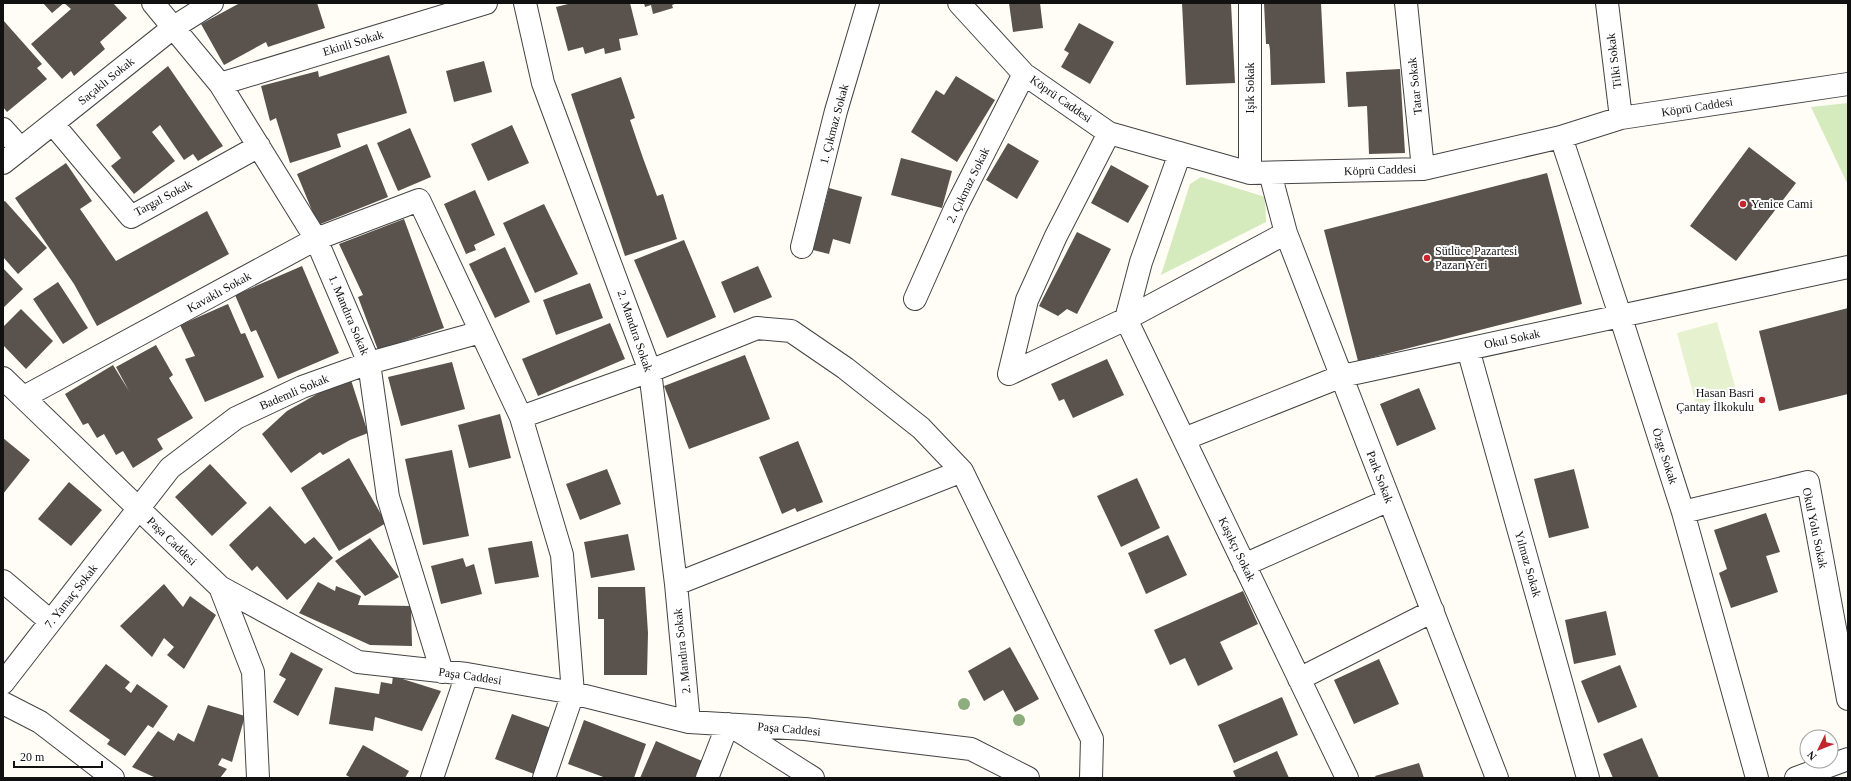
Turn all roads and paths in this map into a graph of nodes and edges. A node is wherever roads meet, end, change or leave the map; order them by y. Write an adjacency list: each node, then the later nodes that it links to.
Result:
1 (153, 3): 10 (street, 1. Mandıra Sokak)
2 (212, 3): 10 (street, Saçaklı Sokak)
3 (486, 3): 12 (street, Ekinli Sokak)
4 (524, 3): 35 (street, 2. Mandıra Sokak)
5 (868, 3): 27 (street, 1. Çıkmaz Sokak)
6 (959, 3): 11 (street, Köprü Caddesi)
7 (1250, 3): 24 (street, Işık Sokak)
8 (1406, 3): 23 (street, Tatar Sokak)
9 (1607, 3): 14 (street, Tilki Sokak)
10 (174, 27): 12 (street, 1. Mandıra Sokak); 15 (street, Saçaklı Sokak)
11 (1024, 74): 17 (street, Köprü Caddesi); 29 (street, 2. Çıkmaz Sokak)
12 (220, 84): 19 (street, 1. Mandıra Sokak)
13 (1848, 84): 14 (street, Köprü Caddesi)
14 (1621, 118): 18 (street, Köprü Caddesi)
15 (53, 124): 19 (street, Targal Sokak); 20 (street, Saçaklı Sokak)
16 (3, 129): 20 (street)
17 (1109, 133): 21 (street, Köprü Caddesi); 31 (street)
18 (1561, 137): 23 (street, Köprü Caddesi); 30 (street, Özge Sokak)
19 (259, 146): 26 (street, 1. Mandıra Sokak)
20 (21, 149): 22 (street, Saçaklı Sokak)
21 (1180, 153): 24 (street, Köprü Caddesi); 31 (street)
22 (3, 163)
23 (1423, 169): 24 (street, Köprü Caddesi)
24 (1260, 173): 25 (street, Park Sokak)
25 (1286, 233): 31 (street); 36 (street, Park Sokak)
26 (316, 239): 32 (street, Kavaklı Sokak); 34 (street, 1. Mandıra Sokak); 38 (street, Kavaklı Sokak)
27 (802, 247)
28 (1848, 266): 30 (street, Okul Sokak)
29 (915, 299)
30 (1620, 316): 33 (street, Okul Sokak); 44 (street, Özge Sokak)
31 (1126, 319): 40 (street, Kaşıkçı Sokak)
32 (481, 332): 34 (street, Bademli Sokak); 39 (street)
33 (1468, 349): 36 (street, Okul Sokak); 71 (street, Yılmaz Sokak)
34 (369, 363): 43 (street, Bademli Sokak); 51 (street, 1. Mandıra Sokak)
35 (650, 371): 39 (street); 41 (street); 47 (street, 2. Mandıra Sokak)
36 (1342, 376): 40 (street, Okul Sokak); 42 (street, Park Sokak)
37 (3, 378): 38 (street, Paşa Caddesi)
38 (24, 397): 43 (street, Paşa Caddesi)
39 (521, 417): 55 (street)
40 (1184, 439): 45 (street, Kaşıkçı Sokak)
41 (962, 471): 47 (street); 68 (street)
42 (1389, 500): 45 (street); 49 (street, Park Sokak)
43 (139, 509): 48 (street, Paşa Caddesi); 50 (street, 7. Yamaç Sokak)
44 (1683, 512): 56 (street, Okul Yolu Sokak); 72 (street, Özge Sokak)
45 (1244, 565): 53 (street, Kaşıkçı Sokak)
46 (3, 581): 50 (street)
47 (676, 584): 58 (street, 2. Mandıra Sokak)
48 (220, 587): 51 (street, Paşa Caddesi); 62 (street)
49 (1432, 611): 53 (street); 70 (street, Park Sokak)
50 (50, 621): 54 (street, 7. Yamaç Sokak)
51 (442, 672): 52 (street, Paşa Caddesi)
52 (467, 674): 55 (street, Paşa Caddesi); 63 (street)
53 (1299, 679): 69 (street, Kaşıkçı Sokak)
54 (3, 683)
55 (573, 693): 58 (street, Paşa Caddesi); 64 (street)
56 (1848, 699)
57 (3, 702): 61 (street)
58 (689, 722): 59 (street, Paşa Caddesi)
59 (728, 724): 65 (street); 66 (street); 67 (street, Paşa Caddesi)
60 (1848, 759): 73 (street)
61 (113, 778)
62 (258, 778)
63 (432, 778)
64 (544, 778)
65 (707, 778)
66 (813, 778)
67 (1028, 778)
68 (1091, 778)
69 (1347, 778)
70 (1497, 778)
71 (1588, 778)
72 (1757, 778)
73 (1796, 778)

